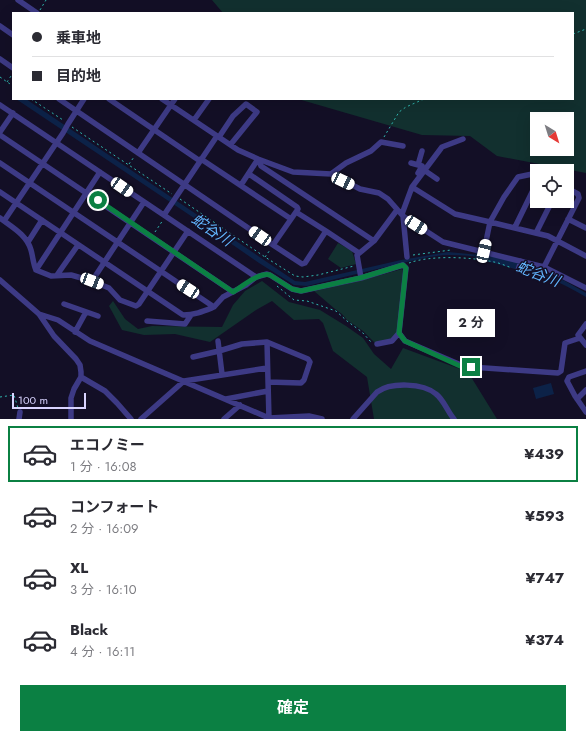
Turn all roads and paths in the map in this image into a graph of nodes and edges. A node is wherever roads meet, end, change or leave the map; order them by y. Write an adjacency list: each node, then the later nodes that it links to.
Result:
1 (18, 0): 3 (street)
2 (46, 0): 4 (path)
3 (36, 12)
4 (38, 12)
5 (0, 26): 7 (street)
6 (586, 29): 8 (path)
7 (12, 34)
8 (574, 34)
9 (0, 59): 10 (street)
10 (12, 67)
11 (12, 74): 13 (path)
12 (0, 78): 13 (path)
13 (7, 82): 14 (path)
14 (12, 85)
15 (33, 100): 28 (path)
16 (60, 100): 25 (street)
17 (83, 100): 25 (street)
18 (110, 100): 29 (street)
19 (164, 100): 24 (street)
20 (174, 100): 24 (street)
21 (208, 100): 27 (street)
22 (422, 100): 33 (path)
23 (0, 105): 26 (street)
24 (171, 105): 27 (street); 29 (street)
25 (76, 111): 28 (street); 38 (street)
26 (13, 113): 30 (street); 34 (street)
27 (194, 120): 31 (street)
28 (68, 124): 34 (street); 44 (path)
29 (153, 130): 38 (street); 40 (street)
30 (0, 133): 42 (street)
31 (218, 136): 35 (street); 35 (street); 40 (street)
32 (463, 139): 46 (street)
33 (382, 142): 36 (street); 49 (street)
34 (56, 143): 42 (street); 47 (street)
35 (231, 144): 39 (street)
36 (403, 146)
37 (422, 151): 45 (street)
38 (138, 152): 44 (path); 53 (street)
39 (258, 159): 48 (street); 49 (street); 84 (street)
40 (201, 160): 53 (street); 54 (street)
41 (0, 163): 52 (street)
42 (43, 163): 52 (street); 58 (street)
43 (411, 163): 45 (street)
44 (129, 165): 60 (path)
45 (418, 165): 55 (street)
46 (424, 170): 51 (street); 55 (street)
47 (100, 172): 58 (street); 61 (street)
48 (249, 174): 54 (street); 68 (street)
49 (331, 174): 66 (street)
50 (530, 175): 76 (street)
51 (437, 179)
52 (29, 183): 62 (street); 67 (street)
53 (185, 184): 60 (street); 89 (street)
54 (241, 185): 72 (street)
55 (413, 186): 69 (street); 76 (street)
56 (0, 192): 62 (street)
57 (574, 192): 64 (street)
58 (87, 193): 67 (street); 75 (street)
59 (530, 196): 77 (street)
60 (176, 197): 70 (street); 95 (path)
61 (144, 202): 70 (street); 75 (street)
62 (16, 203): 71 (street); 74 (street)
63 (548, 208): 82 (street)
64 (574, 208)
65 (574, 208): 73 (street)
66 (397, 210): 69 (street); 84 (street)
67 (73, 212): 81 (street); 87 (street)
68 (296, 212): 72 (street); 80 (street)
69 (402, 215): 91 (street); 96 (street)
70 (165, 216): 79 (street); 83 (path)
71 (2, 219): 86 (street)
72 (291, 219): 89 (street)
73 (568, 219): 78 (street); 85 (street)
74 (42, 220): 81 (street); 86 (street)
75 (130, 222): 83 (street); 87 (street)
76 (490, 222): 77 (street); 91 (street)
77 (515, 227): 82 (street)
78 (586, 228)
79 (188, 231): 92 (street); 106 (street)
80 (326, 231): 89 (street); 93 (street)
81 (60, 232): 88 (street); 103 (street)
82 (536, 233): 85 (street)
83 (152, 237): 92 (street)
84 (374, 241): 93 (street)
85 (557, 241): 94 (street); 101 (street)
86 (28, 242): 103 (street)
87 (118, 242): 98 (street); 104 (street)
88 (78, 244): 98 (street); 105 (street)
89 (273, 244): 95 (path)
90 (452, 250): 96 (path)
91 (484, 251): 97 (street)
92 (174, 252): 104 (street); 113 (street)
93 (359, 253): 99 (street)
94 (586, 256)
95 (265, 257): 99 (path)
96 (406, 257)
97 (521, 261): 101 (street); 102 (street)
98 (104, 262): 109 (street); 112 (street)
99 (359, 266): 107 (street)
100 (405, 267): 102 (path); 107 (street); 123 (street)
101 (544, 267): 111 (street)
102 (519, 269)
103 (36, 270): 105 (street)
104 (161, 272): 112 (street); 115 (street)
105 (57, 275): 109 (street)
106 (256, 277): 107 (street); 113 (street)
107 (361, 277)
108 (0, 280): 117 (street)
109 (92, 281): 112 (street)
110 (275, 285): 127 (path)
111 (586, 288)
112 (148, 291): 118 (street)
113 (233, 292): 115 (street)
114 (64, 304): 116 (street)
115 (214, 307): 118 (street)
116 (86, 312): 119 (street); 122 (street)
117 (40, 314): 122 (street); 134 (street)
118 (191, 315): 120 (street)
119 (98, 316)
120 (147, 321)
121 (586, 324): 124 (street)
122 (75, 332): 135 (street)
123 (399, 333): 124 (street); 127 (street)
124 (580, 338): 128 (street)
125 (218, 341): 129 (street)
126 (267, 342): 129 (street); 131 (street); 136 (street)
127 (377, 344)
128 (586, 345)
129 (219, 351): 130 (street); 133 (street)
130 (193, 357)
131 (267, 368): 133 (street); 136 (street)
132 (586, 371): 141 (street)
133 (222, 374): 135 (street)
134 (81, 377): 147 (street); 148 (street)
135 (184, 381): 140 (street); 149 (street)
136 (268, 382): 138 (street)
137 (586, 390): 141 (street)
138 (268, 391): 140 (street); 145 (street)
139 (0, 397): 143 (path)
140 (226, 399): 142 (street)
141 (576, 399): 144 (street)
142 (240, 405): 145 (street); 150 (street)
143 (20, 412): 146 (street)
144 (586, 412)
145 (269, 418): 151 (street)
146 (19, 419)
147 (71, 419)
148 (130, 419)
149 (141, 419)
150 (224, 419)
151 (322, 419)
152 (352, 419): 153 (street)
153 (454, 419)

